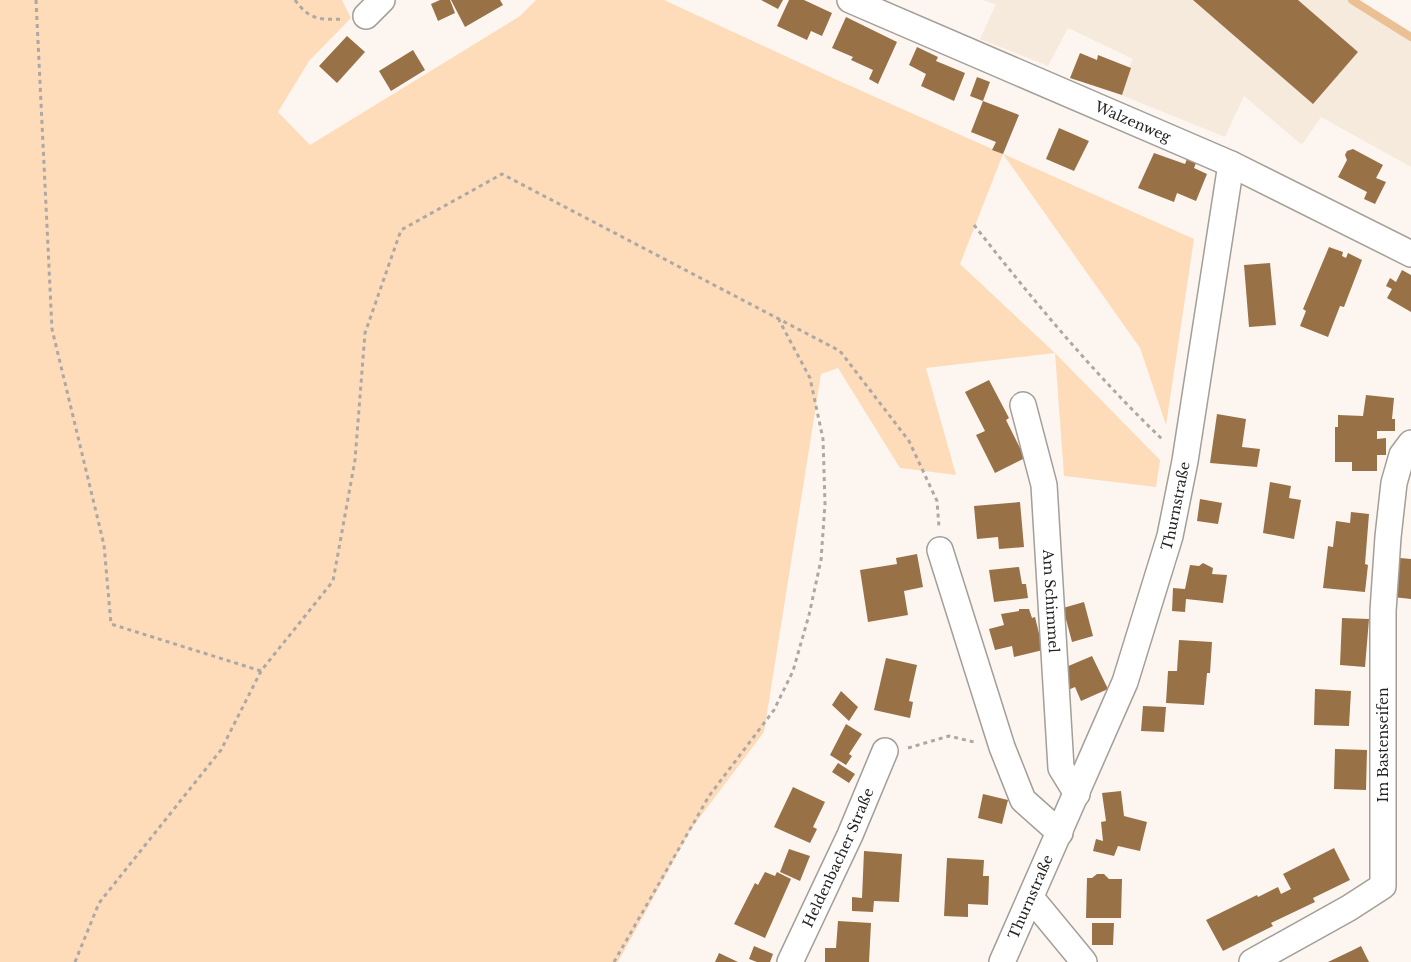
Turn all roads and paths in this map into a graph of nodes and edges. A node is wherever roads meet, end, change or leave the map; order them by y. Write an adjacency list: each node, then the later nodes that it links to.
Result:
1 (36, 0): 13 (path)
2 (296, 0): 4 (path)
3 (850, 0): 5 (street, Walzenweg)
4 (374, 8)
5 (1231, 164): 7 (street, Walzenweg); 11 (street, Thurnstraße)
6 (974, 225): 11 (path)
7 (1411, 254)
8 (779, 319): 12 (path); 13 (path); 21 (path)
9 (1023, 405): 17 (street, Am Schimmel)
10 (1408, 454): 25 (street, Im Bastenseifen)
11 (1185, 461): 17 (street, Thurnstraße)
12 (940, 550): 18 (street)
13 (262, 671): 20 (path)
14 (977, 742): 15 (path)
15 (919, 746)
16 (885, 751): 22 (street, Heldenbacher Straße)
17 (1077, 794): 18 (street, Thurnstraße)
18 (1060, 833): 19 (street, Thurnstraße)
19 (1032, 899): 23 (street, Thurnstraße); 24 (street)
20 (75, 962)
21 (614, 962)
22 (790, 962)
23 (1002, 962)
24 (1084, 962)
25 (1252, 962)

